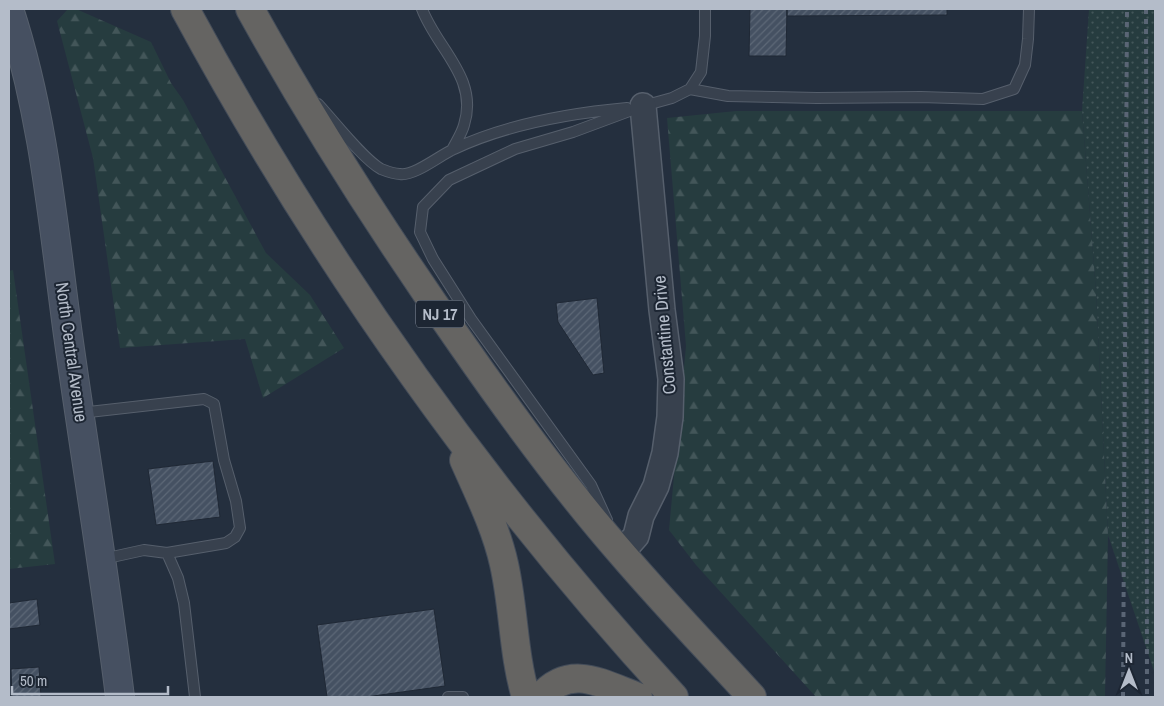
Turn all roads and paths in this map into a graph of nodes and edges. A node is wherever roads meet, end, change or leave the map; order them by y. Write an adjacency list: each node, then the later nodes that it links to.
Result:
1 (9, 9): 13 (main road, North Central Avenue)
2 (175, 9): 8 (highway)
3 (185, 9): 8 (highway)
4 (250, 9): 9 (highway, NJ 17)
5 (422, 9): 12 (lane)
6 (705, 9): 10 (lane)
7 (1029, 9): 10 (lane)
8 (200, 37): 14 (highway)
9 (279, 61): 12 (lane); 16 (highway, NJ 17)
10 (690, 88): 11 (lane)
11 (643, 106): 12 (lane); 16 (street, Constantine Drive); 16 (lane)
12 (452, 150)
13 (80, 413): 15 (lane); 17 (main road, North Central Avenue)
14 (445, 420): 22 (highway); 25 (highway)
15 (168, 553): 17 (lane); 19 (lane)
16 (621, 553): 26 (highway, NJ 17)
17 (101, 559): 18 (main road, North Central Avenue)
18 (120, 697)
19 (195, 697)
20 (448, 697): 21 (lane)
21 (463, 697)
22 (526, 697)
23 (541, 697): 24 (highway)
24 (638, 697)
25 (674, 697)
26 (752, 697)

